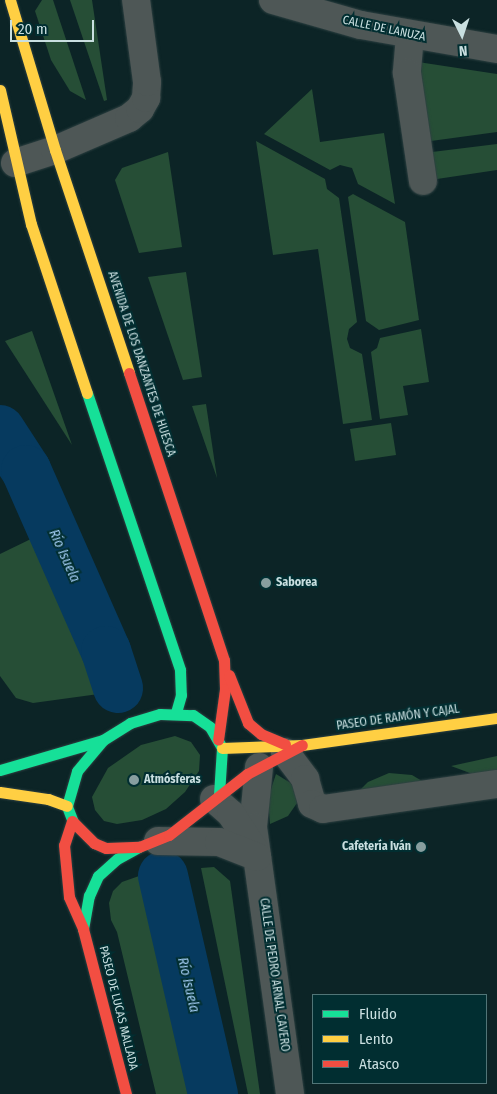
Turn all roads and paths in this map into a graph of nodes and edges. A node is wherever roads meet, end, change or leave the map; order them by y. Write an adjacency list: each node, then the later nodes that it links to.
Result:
1 (10, 0): 7 (main road, AVENIDA DE LOS DANZANTES DE HUESCA)
2 (136, 0): 7 (street)
3 (273, 0): 4 (street, CALLE DE LANUZA)
4 (410, 36): 5 (street, CALLE DE LANUZA); 9 (street)
5 (497, 49)
6 (0, 90): 8 (main road)
7 (55, 150): 8 (street); 10 (main road, AVENIDA DE LOS DANZANTES DE HUESCA)
8 (15, 163): 11 (main road)
9 (423, 181)
10 (224, 660): 14 (main road, AVENIDA DE LOS DANZANTES DE HUESCA); 15 (main road)
11 (176, 713): 13 (main road); 14 (main road)
12 (497, 718): 15 (main road, PASEO DE RAMÓN Y CAJAL)
13 (103, 740): 17 (main road); 21 (main road)
14 (220, 744): 15 (main road, PASEO DE RAMÓN Y CAJAL); 20 (main road)
15 (291, 747): 16 (main road, PASEO DE RAMÓN Y CAJAL); 18 (street)
16 (259, 766): 20 (main road, PASEO DE RAMÓN Y CAJAL); 24 (street, CALLE DE PEDRO ARNAL CAVERO)
17 (0, 770)
18 (497, 784)
19 (0, 792): 21 (main road)
20 (217, 796): 23 (main road, PASEO DE RAMÓN Y CAJAL); 24 (street, CALLE DE PEDRO ARNAL CAVERO)
21 (67, 806): 22 (main road)
22 (72, 821): 23 (main road); 25 (main road, PASEO DE LUCAS MALLADA)
23 (148, 844): 24 (street); 25 (main road, PASEO DE LUCAS MALLADA)
24 (257, 857): 27 (street, CALLE DE PEDRO ARNAL CAVERO)
25 (84, 929): 26 (main road, PASEO DE LUCAS MALLADA)
26 (126, 1094)
27 (290, 1094)

